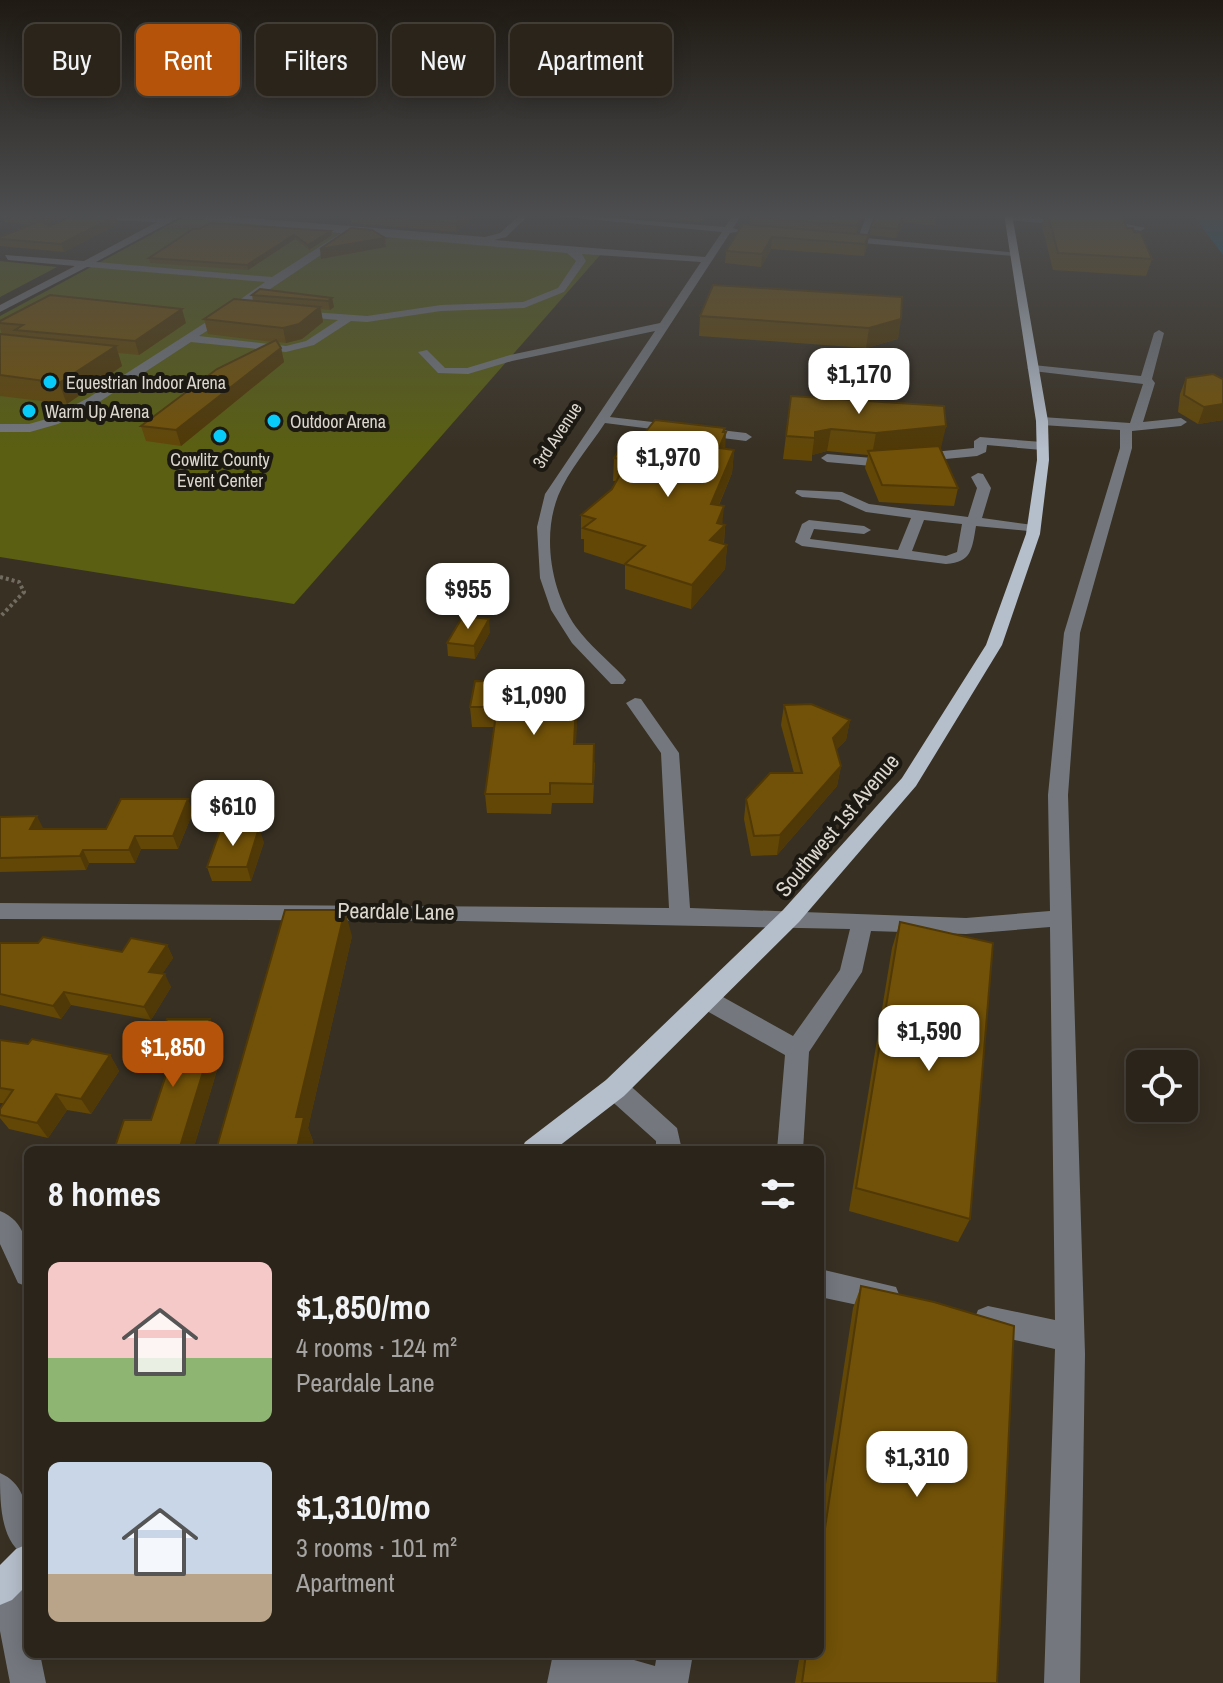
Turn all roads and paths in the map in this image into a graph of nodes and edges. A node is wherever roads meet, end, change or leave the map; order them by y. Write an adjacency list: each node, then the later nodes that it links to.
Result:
1 (31, 293): 7 (street)
2 (257, 293): 6 (street)
3 (556, 293): 10 (street)
4 (685, 293): 11 (street, 3rd Avenue)
5 (1020, 293): 17 (main road, Southwest 1st Avenue)
6 (235, 308): 8 (street); 13 (street)
7 (0, 309)
8 (267, 311)
9 (283, 313): 10 (street)
10 (347, 319): 13 (street)
11 (662, 326): 14 (street); 19 (street, 3rd Avenue)
12 (1159, 333): 18 (street)
13 (188, 338): 16 (street)
14 (423, 352)
15 (133, 361): 16 (street)
16 (150, 363): 23 (street)
17 (1033, 368): 18 (street); 20 (main road, Southwest 1st Avenue)
18 (1146, 380): 22 (street)
19 (600, 419): 24 (street); 36 (street, 3rd Avenue)
20 (1042, 421): 22 (street); 25 (main road, Southwest 1st Avenue)
21 (1181, 422): 22 (street)
22 (1130, 427): 41 (street)
23 (0, 428)
24 (746, 437)
25 (1042, 446): 26 (street); 31 (main road, Southwest 1st Avenue)
26 (827, 458)
27 (978, 477): 30 (street)
28 (802, 493): 29 (street)
29 (919, 515): 30 (street); 33 (street)
30 (972, 521): 31 (street); 33 (street)
31 (1033, 529): 39 (main road, Southwest 1st Avenue)
32 (864, 530): 33 (street)
33 (903, 555)
34 (0, 577): 35 (path)
35 (0, 617)
36 (617, 680)
37 (635, 703): 40 (street)
38 (0, 911): 40 (street, Peardale Lane)
39 (791, 916): 40 (street, Peardale Lane); 42 (street, Peardale Lane); 43 (main road, Southwest 1st Avenue)
40 (680, 917)
41 (1062, 918): 42 (street, Peardale Lane); 54 (street)
42 (862, 922): 44 (street)
43 (706, 999): 44 (street); 45 (main road, Southwest 1st Avenue)
44 (797, 1050): 48 (street)
45 (615, 1088): 46 (main road); 47 (street)
46 (539, 1146)
47 (669, 1146)
48 (790, 1146)
49 (0, 1224): 50 (street)
50 (24, 1265)
51 (824, 1284): 52 (street)
52 (911, 1303)
53 (955, 1312): 54 (street)
54 (1069, 1338): 65 (street)
55 (0, 1489): 56 (street)
56 (24, 1534)
57 (12, 1577): 58 (street)
58 (24, 1656)
59 (24, 1658): 62 (street)
60 (674, 1658): 64 (street)
61 (569, 1666): 63 (street)
62 (28, 1683)
63 (654, 1683)
64 (670, 1683)
65 (1062, 1683)

